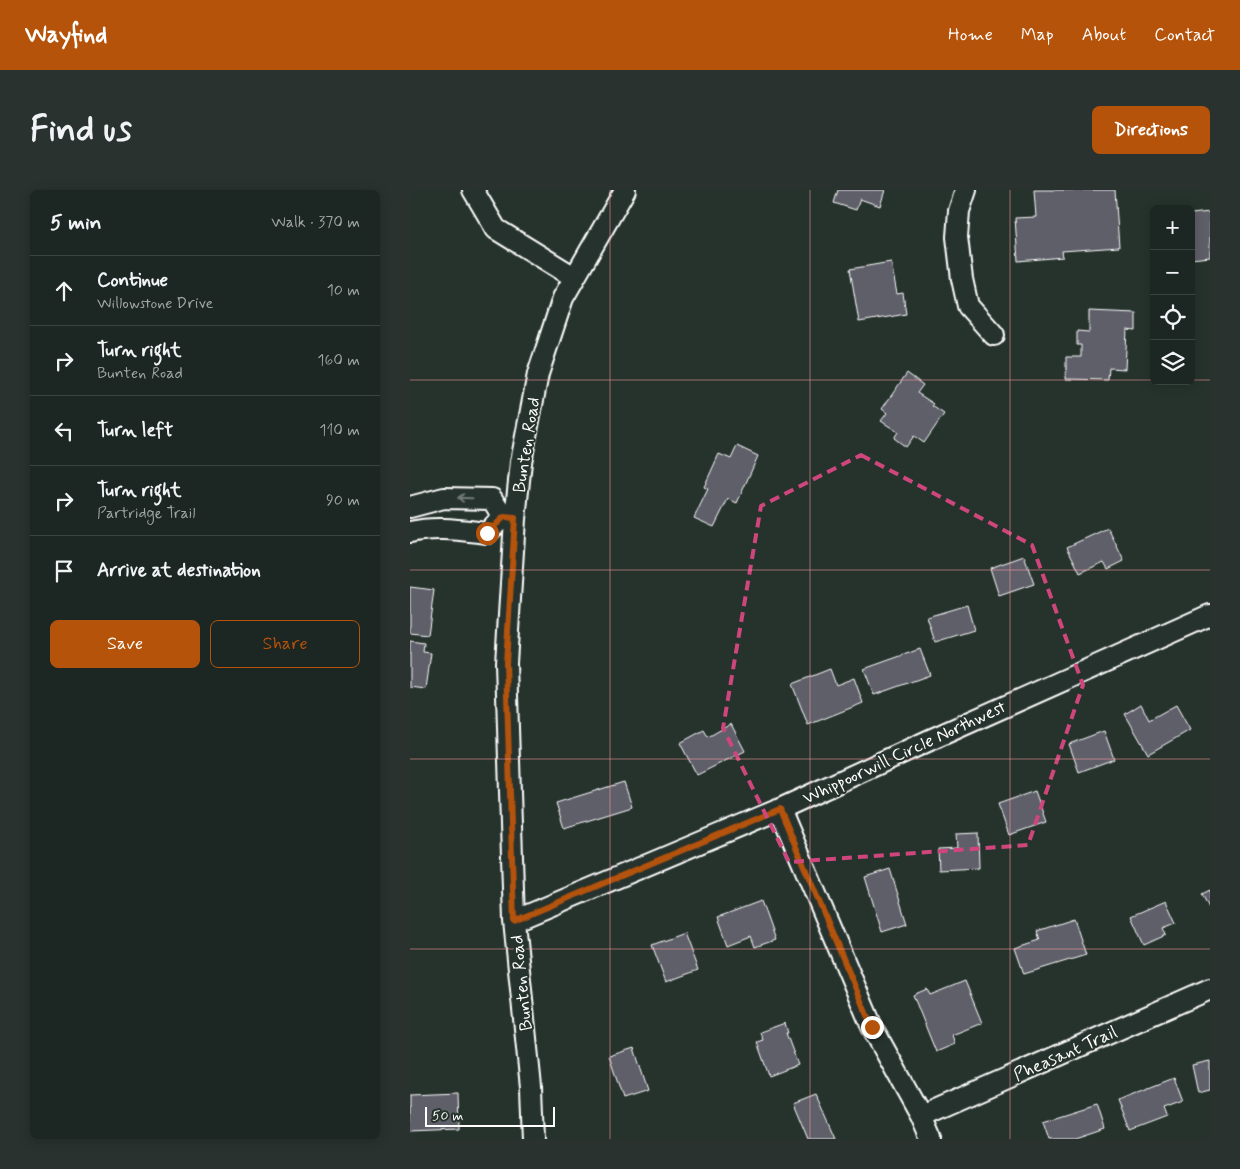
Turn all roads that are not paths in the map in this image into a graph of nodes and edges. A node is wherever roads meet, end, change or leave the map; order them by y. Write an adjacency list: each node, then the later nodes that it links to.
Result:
1 (473, 190): 4 (street)
2 (625, 190): 4 (street, Bunten Road)
3 (966, 190): 5 (street)
4 (574, 277): 8 (street, Bunten Road)
5 (994, 335)
6 (430, 502): 7 (street); 8 (street, one-way to 6); 9 (street)
7 (410, 507)
8 (509, 518): 9 (street); 13 (street, Bunten Road)
9 (434, 528): 10 (street)
10 (410, 532)
11 (1210, 615): 12 (street, Whippoorwill Circle Northwest)
12 (780, 809): 13 (street, Whippoorwill Circle Northwest); 15 (street)
13 (514, 921): 16 (street, Bunten Road)
14 (1210, 989): 15 (street, Pheasant Trail)
15 (921, 1116): 17 (street)
16 (532, 1139)
17 (931, 1139)

